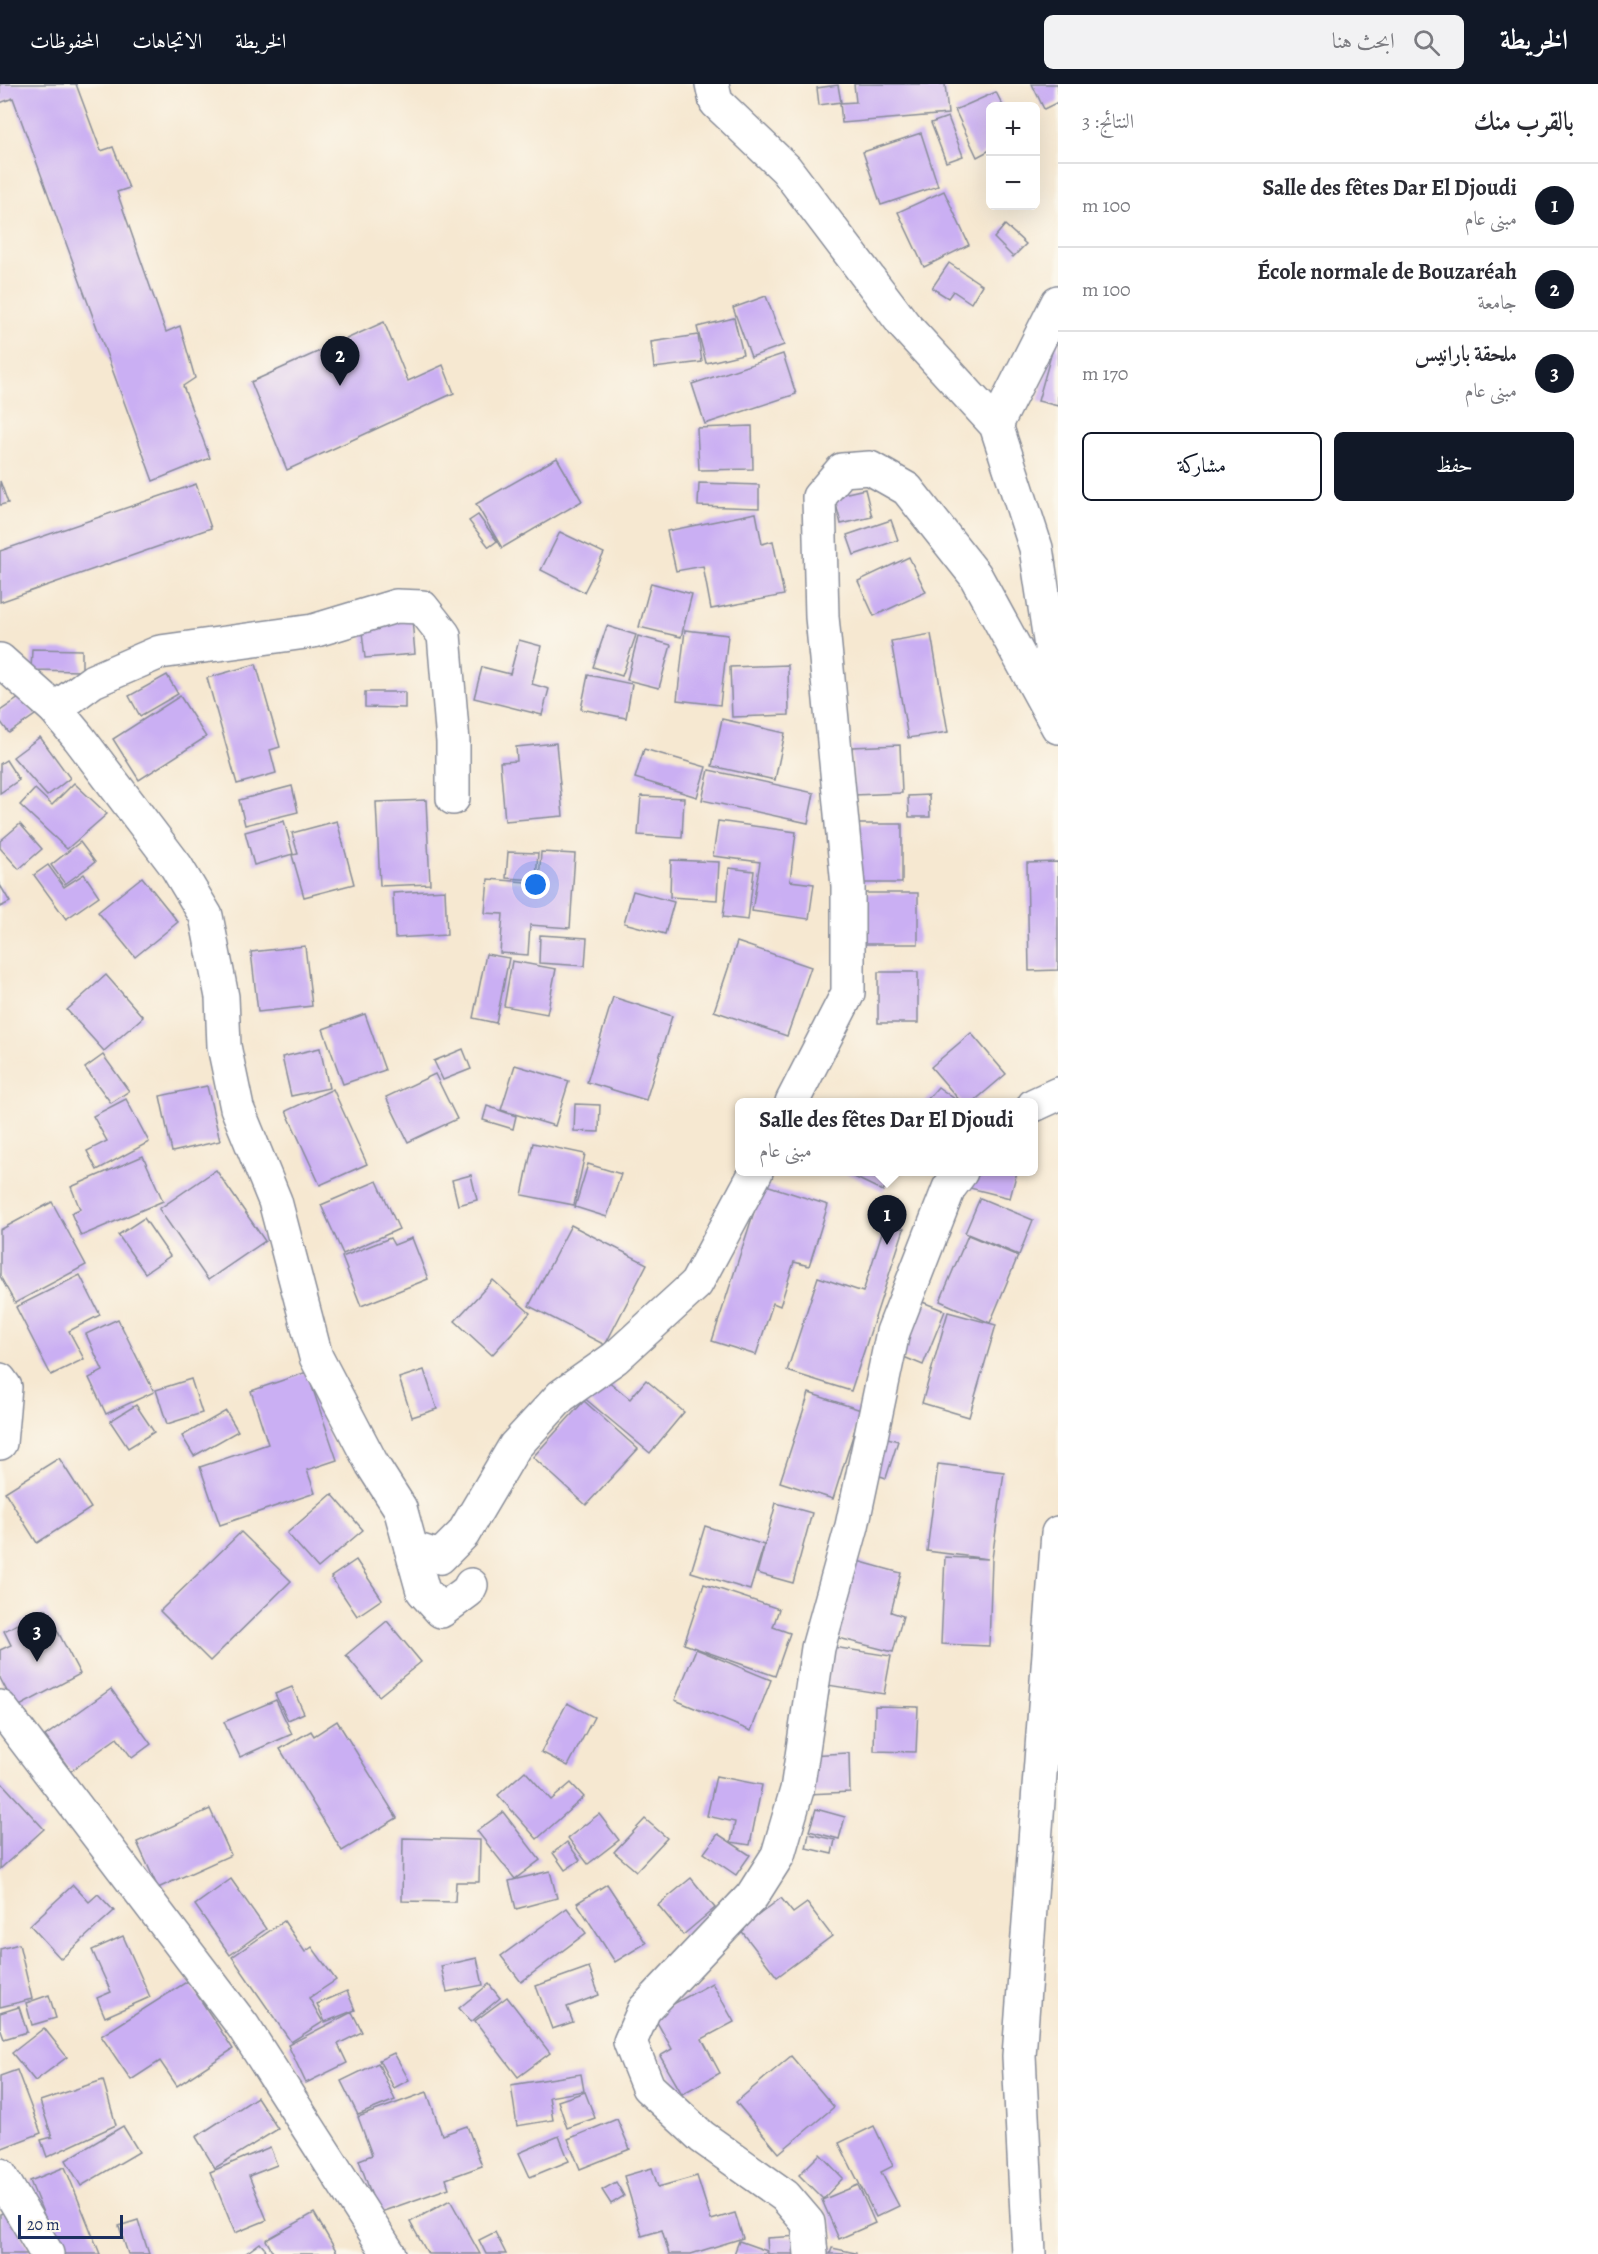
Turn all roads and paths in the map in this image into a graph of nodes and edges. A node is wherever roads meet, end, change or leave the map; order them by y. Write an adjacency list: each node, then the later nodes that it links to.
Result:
1 (712, 84): 3 (street)
2 (1058, 302): 3 (street)
3 (996, 425): 5 (street)
4 (0, 660): 6 (street)
5 (1058, 693)
6 (55, 709): 8 (street); 17 (street)
7 (1058, 727): 10 (street)
8 (453, 798)
9 (1058, 1094): 11 (street)
10 (794, 1098)
11 (1038, 1103)
12 (754, 1176): 17 (street)
13 (958, 1176): 23 (street)
14 (0, 1380): 15 (street)
15 (0, 1443)
16 (1058, 1533): 24 (street)
17 (411, 1548): 18 (street)
18 (471, 1586)
19 (0, 1707): 22 (street)
20 (0, 2175): 21 (street)
21 (47, 2254)
22 (388, 2254)
23 (811, 2254)
24 (1029, 2254)

